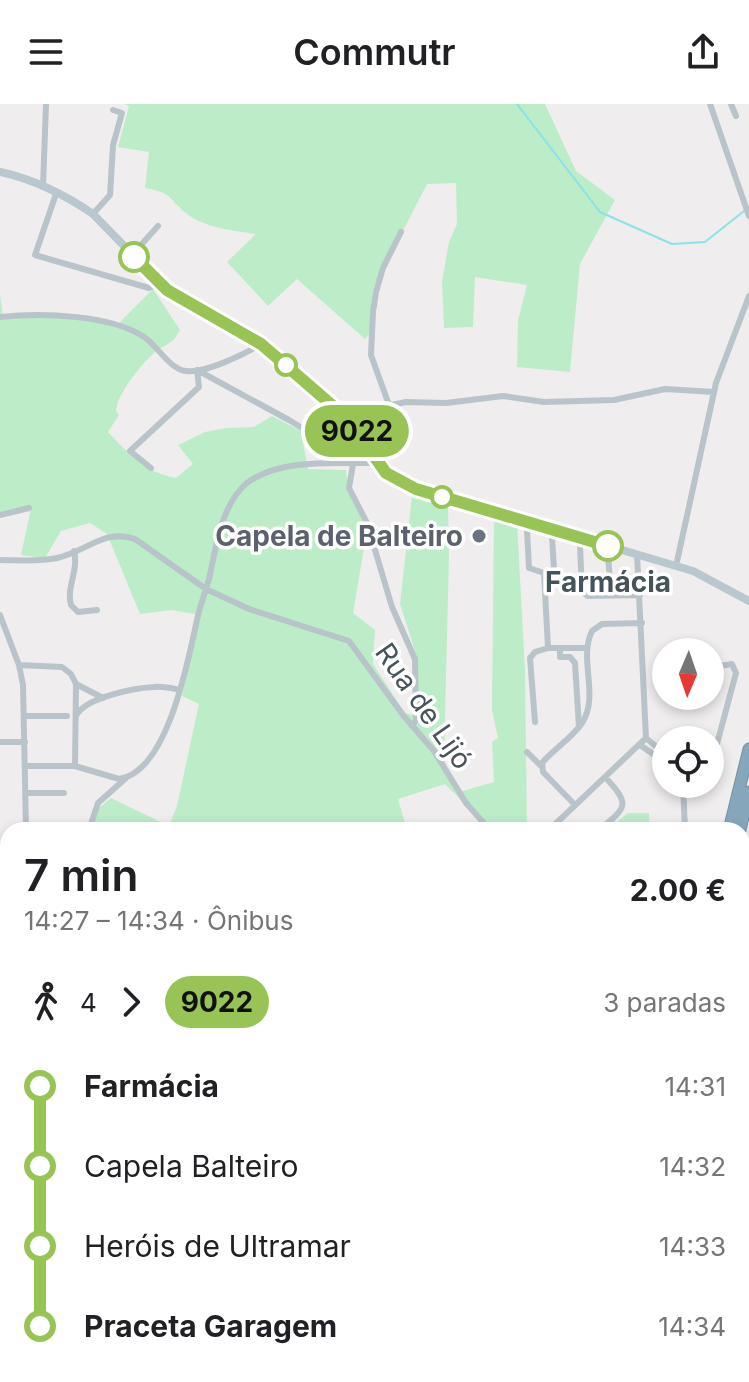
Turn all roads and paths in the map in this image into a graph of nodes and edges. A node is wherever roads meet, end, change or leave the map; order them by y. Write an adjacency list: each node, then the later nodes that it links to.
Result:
1 (46, 104): 7 (street)
2 (710, 104): 10 (street)
3 (731, 104): 5 (street)
4 (113, 110): 9 (street)
5 (736, 116)
6 (0, 172): 7 (street)
7 (43, 187): 8 (street)
8 (56, 194): 9 (street); 14 (street)
9 (93, 214): 13 (street)
10 (749, 216)
11 (158, 226): 13 (street)
12 (401, 232): 20 (street)
13 (132, 255): 14 (street)
14 (160, 284): 17 (street)
15 (749, 296): 19 (street)
16 (0, 317): 18 (street)
17 (261, 344): 18 (street); 21 (street)
18 (197, 370): 23 (street); 24 (street)
19 (714, 392): 20 (street); 34 (street)
20 (389, 405): 21 (street)
21 (349, 420): 22 (street)
22 (379, 463): 23 (street); 32 (street)
23 (356, 464): 36 (street); 55 (street)
24 (151, 468)
25 (29, 508): 26 (street)
26 (0, 515)
27 (527, 530): 35 (street)
28 (552, 537): 35 (street)
29 (580, 546): 37 (street)
30 (74, 551): 33 (street, Rua de Lijó); 36 (street, Rua de Lijó); 40 (street)
31 (608, 554): 37 (street)
32 (637, 554): 34 (street); 38 (street)
33 (0, 560)
34 (676, 566): 39 (street)
35 (544, 573): 43 (street)
36 (206, 589): 49 (street); 55 (street, Rua de Lijó)
37 (611, 595): 38 (street)
38 (640, 595): 42 (street)
39 (749, 601)
40 (97, 610)
41 (0, 615): 46 (street)
42 (642, 623): 45 (street); 58 (street)
43 (548, 648): 44 (street); 54 (street)
44 (560, 648): 45 (street); 57 (street)
45 (587, 648): 57 (street)
46 (19, 665): 48 (street); 51 (street)
47 (724, 665): 56 (street)
48 (76, 684): 50 (street); 53 (street)
49 (180, 690): 50 (street); 70 (street)
50 (103, 698): 53 (street)
51 (25, 716): 52 (street); 60 (street)
52 (67, 716)
53 (76, 716): 67 (street)
54 (535, 722)
55 (412, 726): 78 (street, Rua de Lijó)
56 (722, 726)
57 (576, 730): 68 (street)
58 (646, 738): 61 (street); 62 (street)
59 (0, 742): 60 (street)
60 (25, 742): 66 (street)
61 (652, 743)
62 (640, 745): 65 (street); 69 (street)
63 (749, 749): 82 (highway)
64 (527, 752): 68 (street)
65 (652, 753)
66 (26, 766): 67 (street); 72 (street)
67 (75, 766): 70 (street)
68 (541, 766): 75 (street)
69 (605, 777): 75 (street); 80 (street)
70 (126, 778): 77 (street)
71 (749, 792): 83 (highway)
72 (26, 793): 73 (street); 76 (street)
73 (64, 793)
74 (684, 798): 81 (street)
75 (575, 805): 79 (street)
76 (26, 822)
77 (91, 822)
78 (483, 822)
79 (557, 822)
80 (608, 822)
81 (685, 822)
82 (731, 822)
83 (742, 822)

